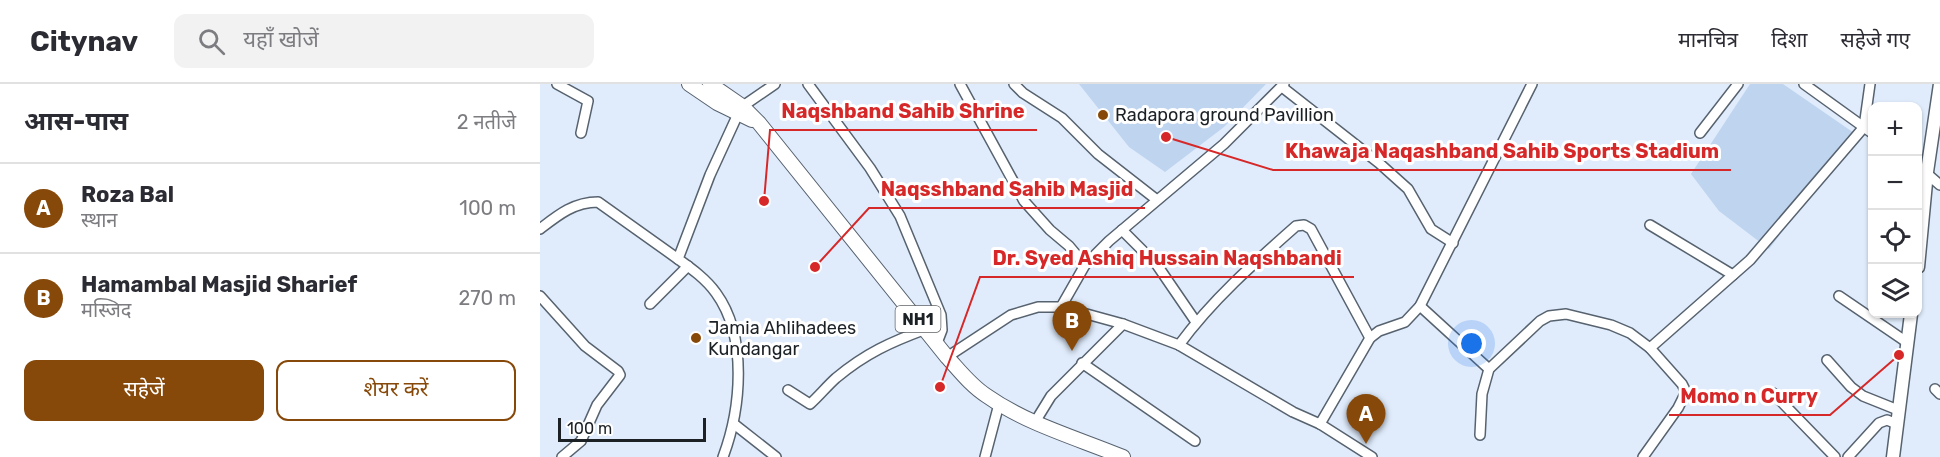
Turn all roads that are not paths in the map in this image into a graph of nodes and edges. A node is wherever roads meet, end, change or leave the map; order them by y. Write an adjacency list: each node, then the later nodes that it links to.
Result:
1 (557, 84): 17 (street)
2 (688, 84): 15 (highway, NH1)
3 (711, 84): 15 (highway, NH1)
4 (776, 84): 15 (street)
5 (808, 84): 42 (street)
6 (960, 84): 29 (street)
7 (1014, 84): 21 (street)
8 (1532, 84): 26 (street)
9 (1738, 84): 18 (street)
10 (1804, 84): 16 (street)
11 (1870, 84): 14 (street)
12 (1940, 84): 19 (main road)
13 (1283, 85): 21 (street); 26 (street)
14 (1869, 102)
15 (740, 110): 27 (street); 40 (highway, NH1)
16 (1868, 130): 31 (street)
17 (581, 133)
18 (1700, 133)
19 (1922, 169): 20 (street)
20 (1940, 185)
21 (1157, 200): 25 (street)
22 (1920, 210): 28 (main road)
23 (1650, 225): 31 (street)
24 (540, 229): 27 (street)
25 (1122, 230): 29 (street); 38 (street)
26 (1454, 243): 35 (street)
27 (678, 259): 30 (street)
28 (1917, 264)
29 (1085, 265): 36 (street)
30 (688, 266): 34 (street); 55 (street)
31 (1733, 275): 45 (street)
32 (540, 296): 60 (street)
33 (1839, 297): 43 (street)
34 (650, 304)
35 (1420, 306): 41 (street); 49 (street)
36 (1061, 307): 39 (street); 46 (street)
37 (1911, 318): 43 (main road)
38 (1196, 322): 41 (street); 44 (street)
39 (1123, 324): 44 (street); 48 (street)
40 (926, 328): 42 (highway, NH1); 50 (street)
41 (1370, 338): 56 (street)
42 (937, 343): 46 (highway, NH1)
43 (1908, 343): 53 (main road)
44 (1179, 345): 56 (street)
45 (1650, 348): 49 (street); 66 (street)
46 (947, 357): 52 (highway, NH1)
47 (1827, 360): 53 (street)
48 (1082, 363): 54 (street); 59 (street)
49 (1489, 369): 58 (street)
50 (788, 390)
51 (1773, 393): 67 (street)
52 (999, 404): 54 (highway, NH1); 63 (street)
53 (1898, 410): 57 (main road)
54 (1035, 422): 64 (highway, NH1)
55 (734, 424): 61 (street); 62 (street)
56 (1320, 424): 65 (street)
57 (1897, 424): 68 (street); 69 (main road)
58 (1480, 435)
59 (1195, 441)
60 (562, 457)
61 (723, 457)
62 (777, 457)
63 (985, 457)
64 (1123, 457)
65 (1372, 457)
66 (1643, 457)
67 (1835, 457)
68 (1848, 457)
69 (1893, 457)

